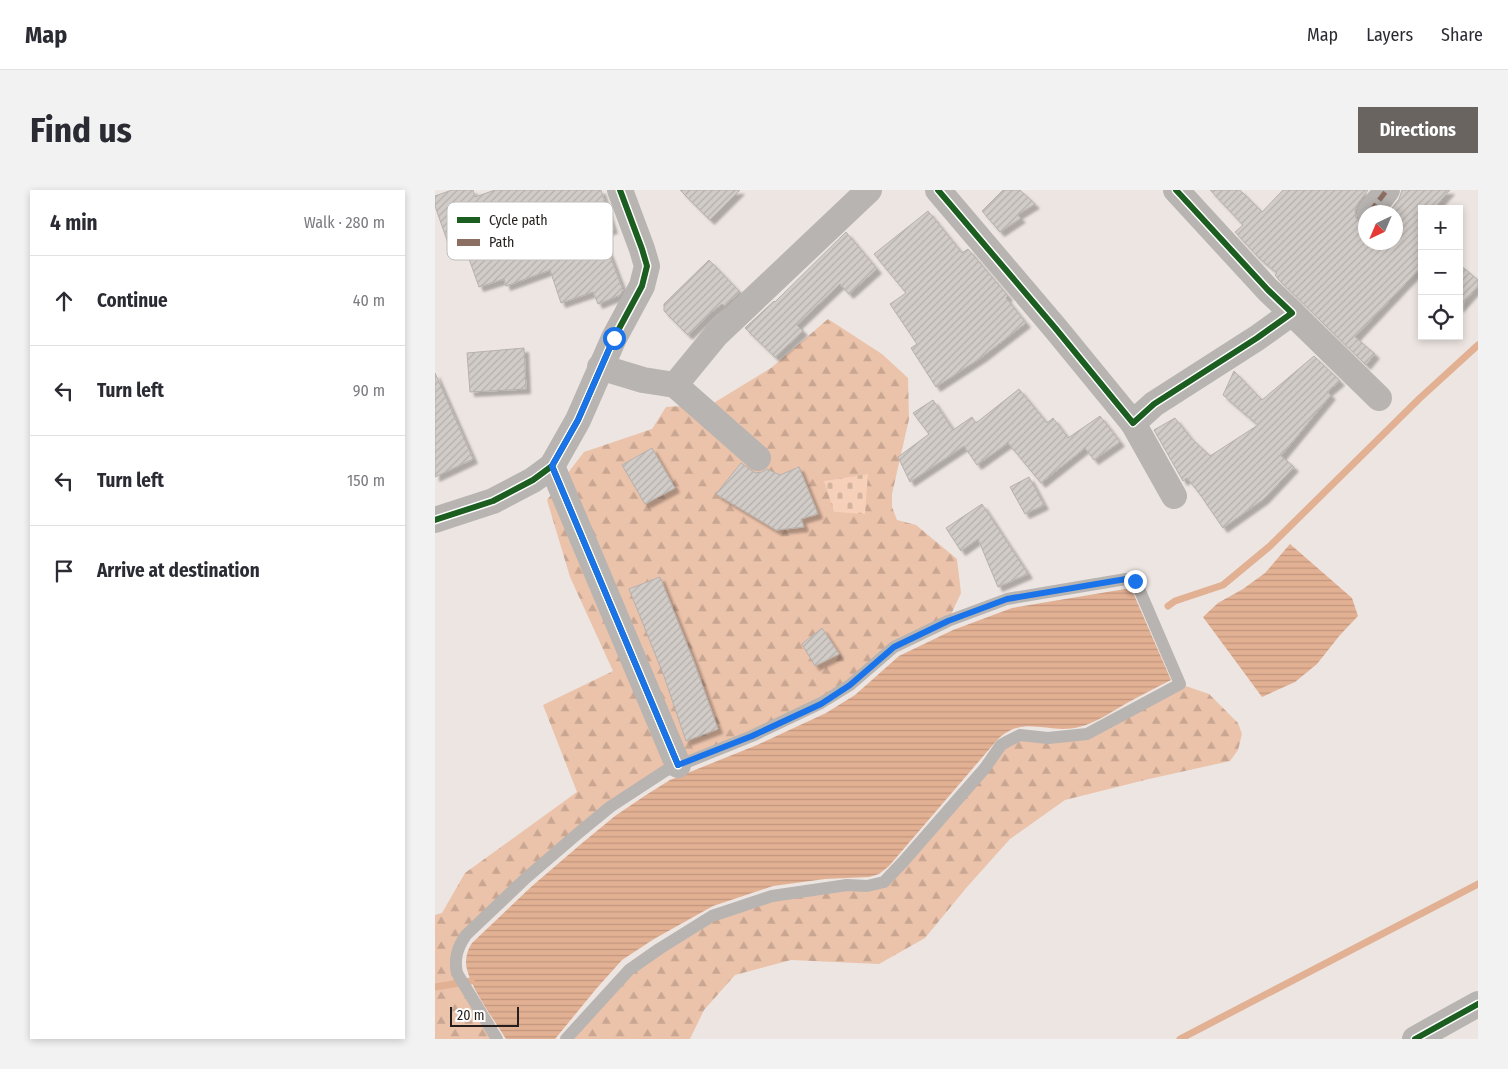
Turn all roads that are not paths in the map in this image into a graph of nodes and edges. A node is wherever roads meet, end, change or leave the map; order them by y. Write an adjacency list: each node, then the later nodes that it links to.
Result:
1 (620, 190): 8 (street)
2 (869, 190): 9 (street)
3 (938, 190): 11 (street)
4 (1176, 190): 7 (street)
5 (1387, 190): 6 (street)
6 (1375, 205)
7 (1293, 313): 10 (street); 11 (street)
8 (601, 367): 9 (street); 13 (street)
9 (675, 385): 12 (street)
10 (1379, 398)
11 (1133, 423): 14 (street)
12 (758, 458)
13 (552, 466): 15 (street); 16 (street)
14 (1174, 496)
15 (435, 520)
16 (678, 765): 18 (lane); 19 (lane)
17 (1478, 1004): 20 (street)
18 (497, 1039)
19 (566, 1039)
20 (1415, 1039)

